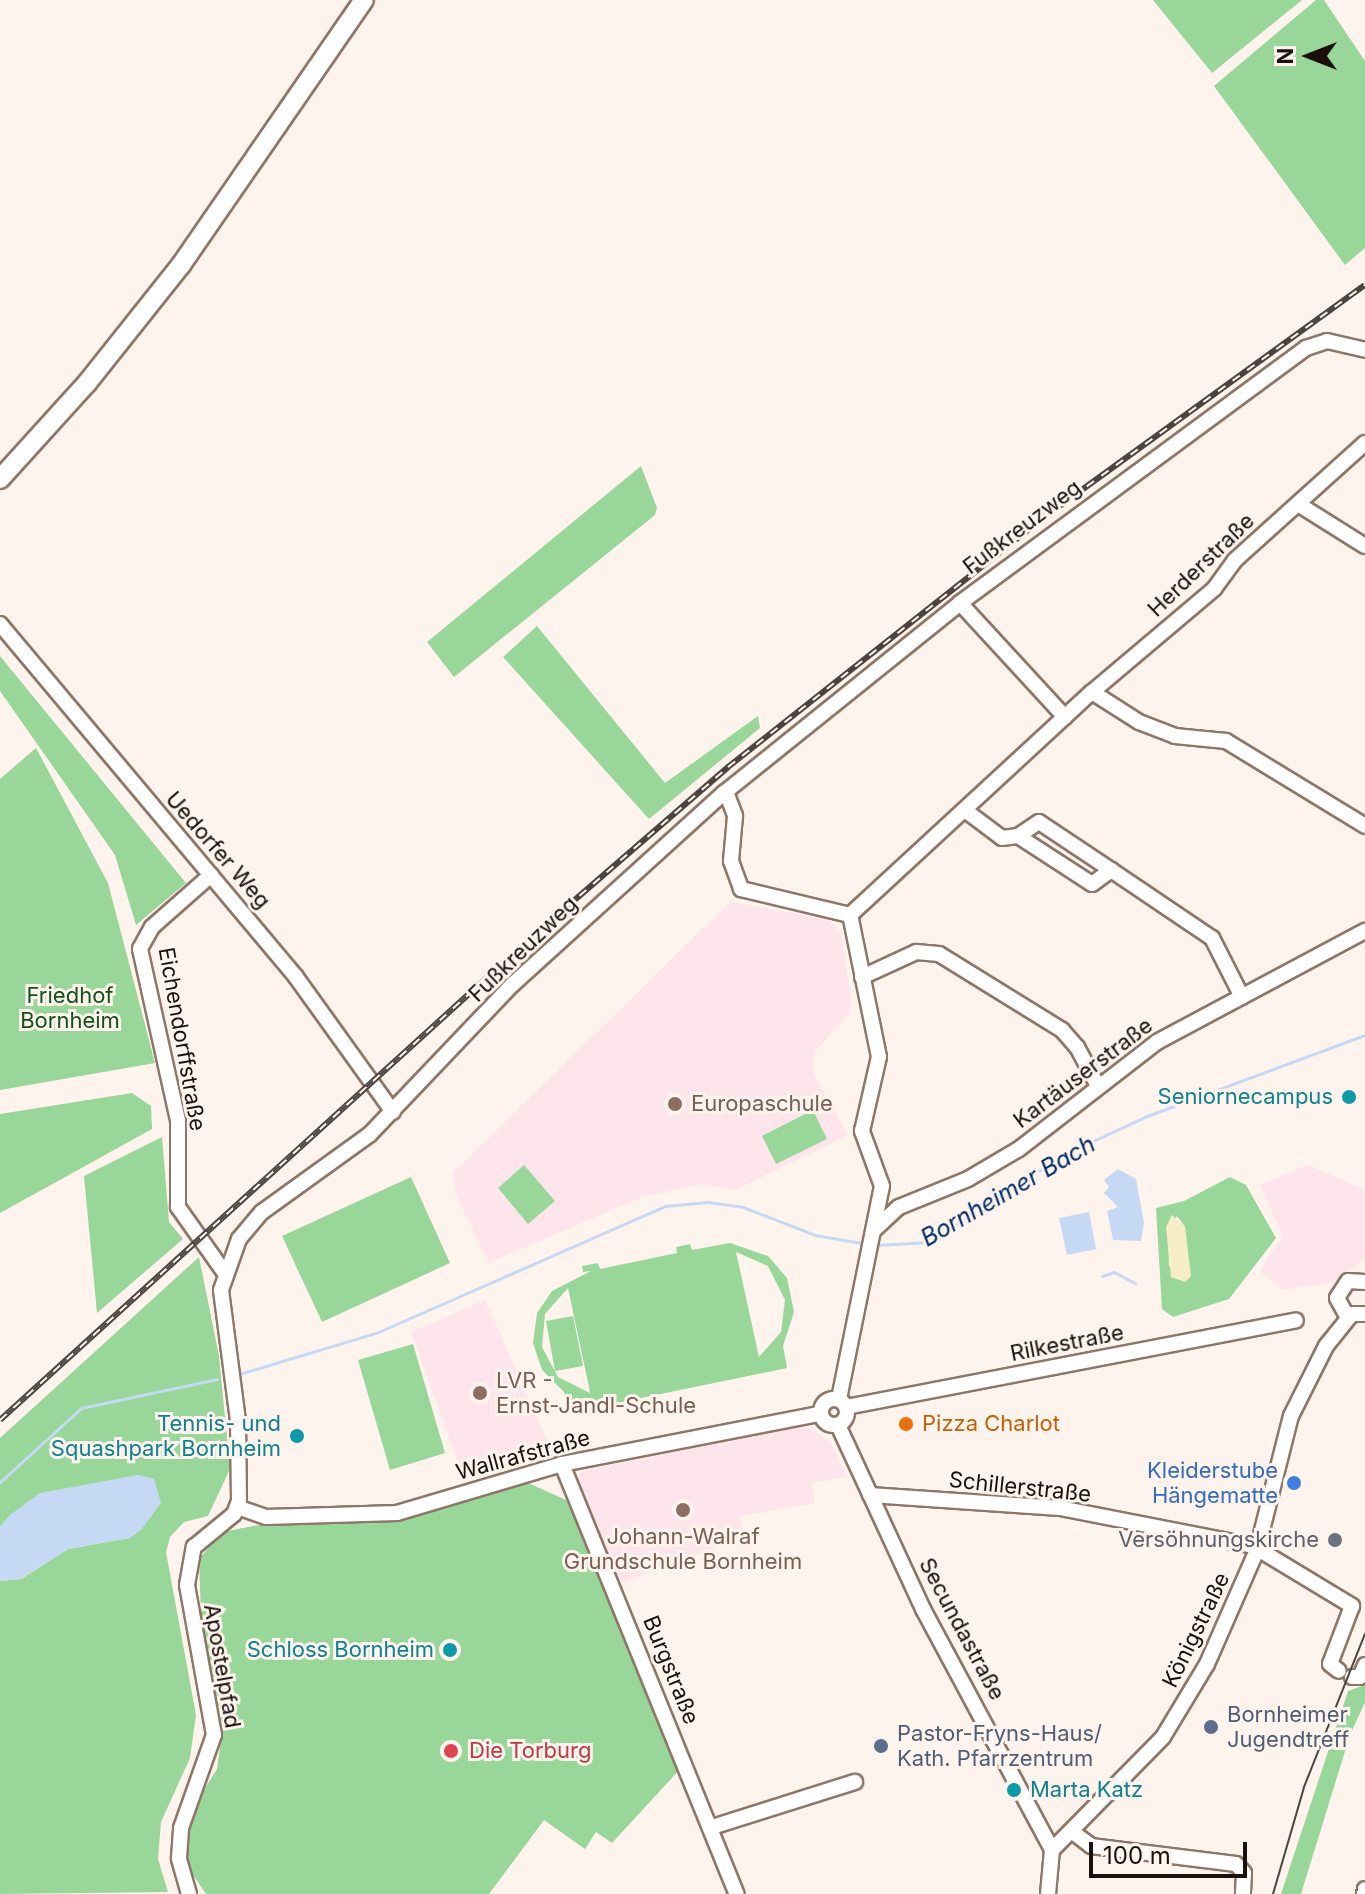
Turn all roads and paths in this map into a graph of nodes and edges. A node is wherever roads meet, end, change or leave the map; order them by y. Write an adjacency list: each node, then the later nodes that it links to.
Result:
1 (364, 0): 4 (main road)
2 (1365, 350): 7 (street, Fußkreuzweg)
3 (1365, 443): 5 (street, Herderstraße)
4 (0, 479)
5 (1298, 504): 6 (street); 9 (street, Herderstraße)
6 (1365, 546)
7 (960, 603): 10 (street); 11 (street, Fußkreuzweg)
8 (0, 624): 16 (street, Uedorfer Weg)
9 (1092, 692): 10 (street, Herderstraße); 13 (street)
10 (1065, 717): 12 (street, Herderstraße)
11 (726, 792): 17 (street); 22 (street, Fußkreuzweg)
12 (966, 811): 14 (street); 17 (street, Herderstraße)
13 (1365, 826)
14 (1018, 836): 15 (street); 15 (street)
15 (1111, 870): 20 (street)
16 (211, 875): 22 (street, Uedorfer Weg); 26 (street, Eichendorffstraße)
17 (850, 915): 19 (street)
18 (1365, 931): 20 (street, Kartäuserstraße)
19 (862, 977): 21 (street); 23 (street)
20 (1242, 997): 21 (street, Kartäuserstraße)
21 (1098, 1086): 24 (street, Kartäuserstraße)
22 (393, 1112): 26 (street)
23 (882, 1176): 24 (street); 25 (street)
24 (899, 1207): 25 (street, Kartäuserstraße)
25 (873, 1232): 30 (street)
26 (224, 1272): 35 (street)
27 (1363, 1278): 28 (street, Königstraße)
28 (1352, 1313): 36 (street, Königstraße)
29 (1296, 1320): 30 (street, Rilkestraße)
30 (842, 1403): 31 (street); 32 (street)
31 (820, 1414): 32 (street); 33 (street, Wallrafstraße)
32 (838, 1425): 34 (street, Secundastraße)
33 (562, 1464): 35 (street, Wallrafstraße); 39 (street, Burgstraße)
34 (870, 1495): 36 (street, Schillerstraße); 41 (street, Secundastraße)
35 (237, 1507): 42 (street, Apostelpfad)
36 (1257, 1550): 37 (street, Schillerstraße); 40 (street, Königstraße)
37 (1365, 1665)
38 (855, 1782): 39 (street)
39 (712, 1827): 43 (street, Burgstraße)
40 (1074, 1833): 41 (street, Königstraße); 45 (street)
41 (1052, 1850): 44 (street)
42 (189, 1894)
43 (737, 1894)
44 (1048, 1894)
45 (1243, 1894)

